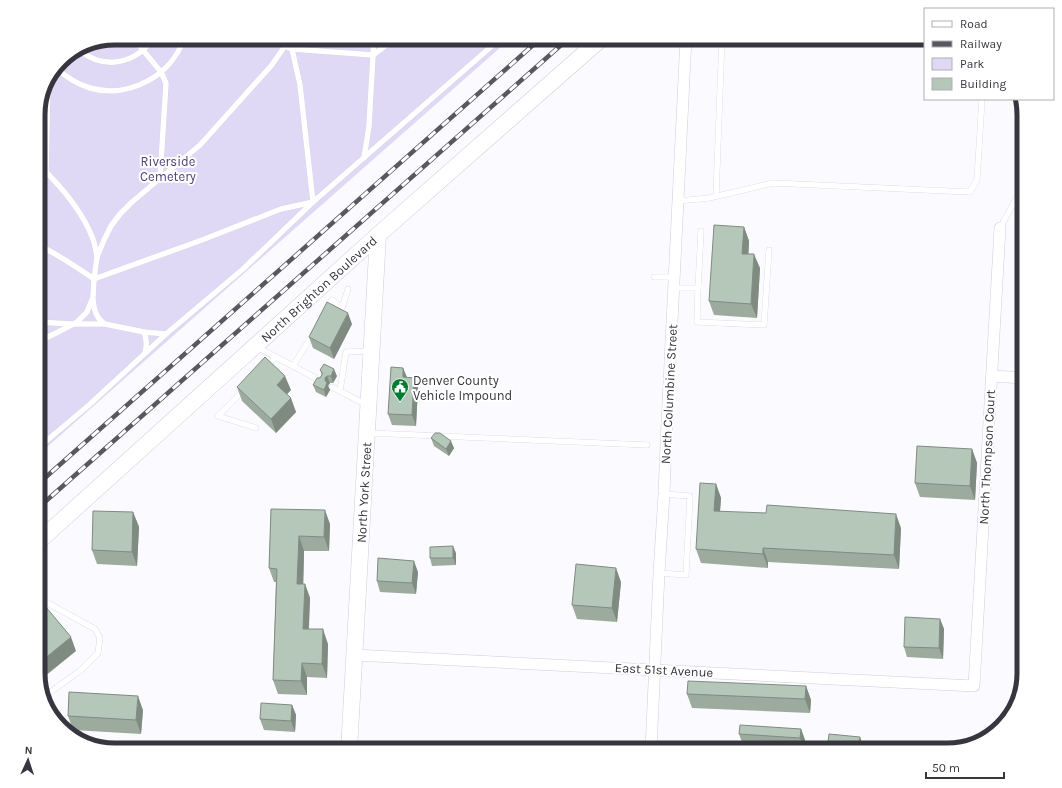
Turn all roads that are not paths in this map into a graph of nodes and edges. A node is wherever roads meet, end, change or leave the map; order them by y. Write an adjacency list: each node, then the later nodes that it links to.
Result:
1 (139, 45): 12 (lane)
2 (147, 45): 12 (lane)
3 (181, 45): 16 (lane)
4 (374, 45): 14 (lane)
5 (387, 45): 14 (lane)
6 (493, 45): 19 (lane)
7 (594, 45): 28 (main road, North Brighton Boulevard)
8 (686, 45): 25 (street, North Columbine Street)
9 (722, 45): 22 (lane)
10 (285, 46): 11 (lane); 21 (lane)
11 (292, 49): 14 (lane); 24 (lane)
12 (143, 50): 13 (lane); 16 (lane)
13 (83, 53)
14 (373, 55): 19 (lane)
15 (60, 72): 16 (lane)
16 (161, 72): 21 (lane)
17 (48, 96): 20 (lane)
18 (982, 100): 22 (lane)
19 (364, 158): 24 (lane)
20 (46, 172): 31 (lane)
21 (160, 178): 31 (lane)
22 (716, 196): 25 (lane)
23 (1017, 197): 26 (lane)
24 (313, 202): 33 (lane); 44 (lane)
25 (678, 202): 34 (street, North Columbine Street)
26 (1000, 228): 52 (street, North Thompson Court)
27 (701, 231): 35 (lane)
28 (378, 235): 46 (main road, North Brighton Boulevard); 47 (main road, North York Street)
29 (45, 249): 33 (lane)
30 (769, 250): 35 (lane)
31 (97, 257): 33 (lane)
32 (654, 277): 34 (lane)
33 (94, 279): 37 (lane)
34 (674, 283): 35 (lane); 63 (street, North Columbine Street)
35 (698, 288)
36 (348, 289): 38 (lane)
37 (93, 297): 40 (lane); 41 (lane)
38 (325, 314)
39 (45, 322): 40 (lane)
40 (72, 324): 41 (lane); 45 (lane)
41 (105, 324): 43 (lane)
42 (317, 327): 50 (lane)
43 (144, 332): 44 (lane); 48 (lane)
44 (166, 334): 48 (lane)
45 (45, 338)
46 (255, 346): 49 (lane); 64 (main road, North Brighton Boulevard)
47 (372, 351): 57 (lane); 58 (main road, North York Street)
48 (144, 354): 61 (lane)
49 (276, 357): 50 (lane); 51 (lane)
50 (293, 366): 54 (lane)
51 (260, 373)
52 (992, 376): 53 (street); 69 (street, North Thompson Court)
53 (1017, 378)
54 (321, 381)
55 (250, 384): 59 (lane)
56 (332, 387): 57 (lane)
57 (340, 391): 58 (lane)
58 (368, 406): 60 (main road, North York Street)
59 (256, 428)
60 (367, 433): 62 (lane); 67 (main road, North York Street)
61 (45, 442)
62 (647, 445)
63 (664, 494): 65 (street, North Columbine Street); 65 (lane)
64 (45, 536)
65 (659, 573): 68 (street, North Columbine Street)
66 (45, 602): 70 (lane)
67 (354, 654): 68 (street, East 51st Avenue); 71 (main road, North York Street)
68 (655, 670): 69 (street, East 51st Avenue); 72 (street, North Columbine Street)
69 (974, 686)
70 (49, 693)
71 (349, 743)
72 (651, 743)

